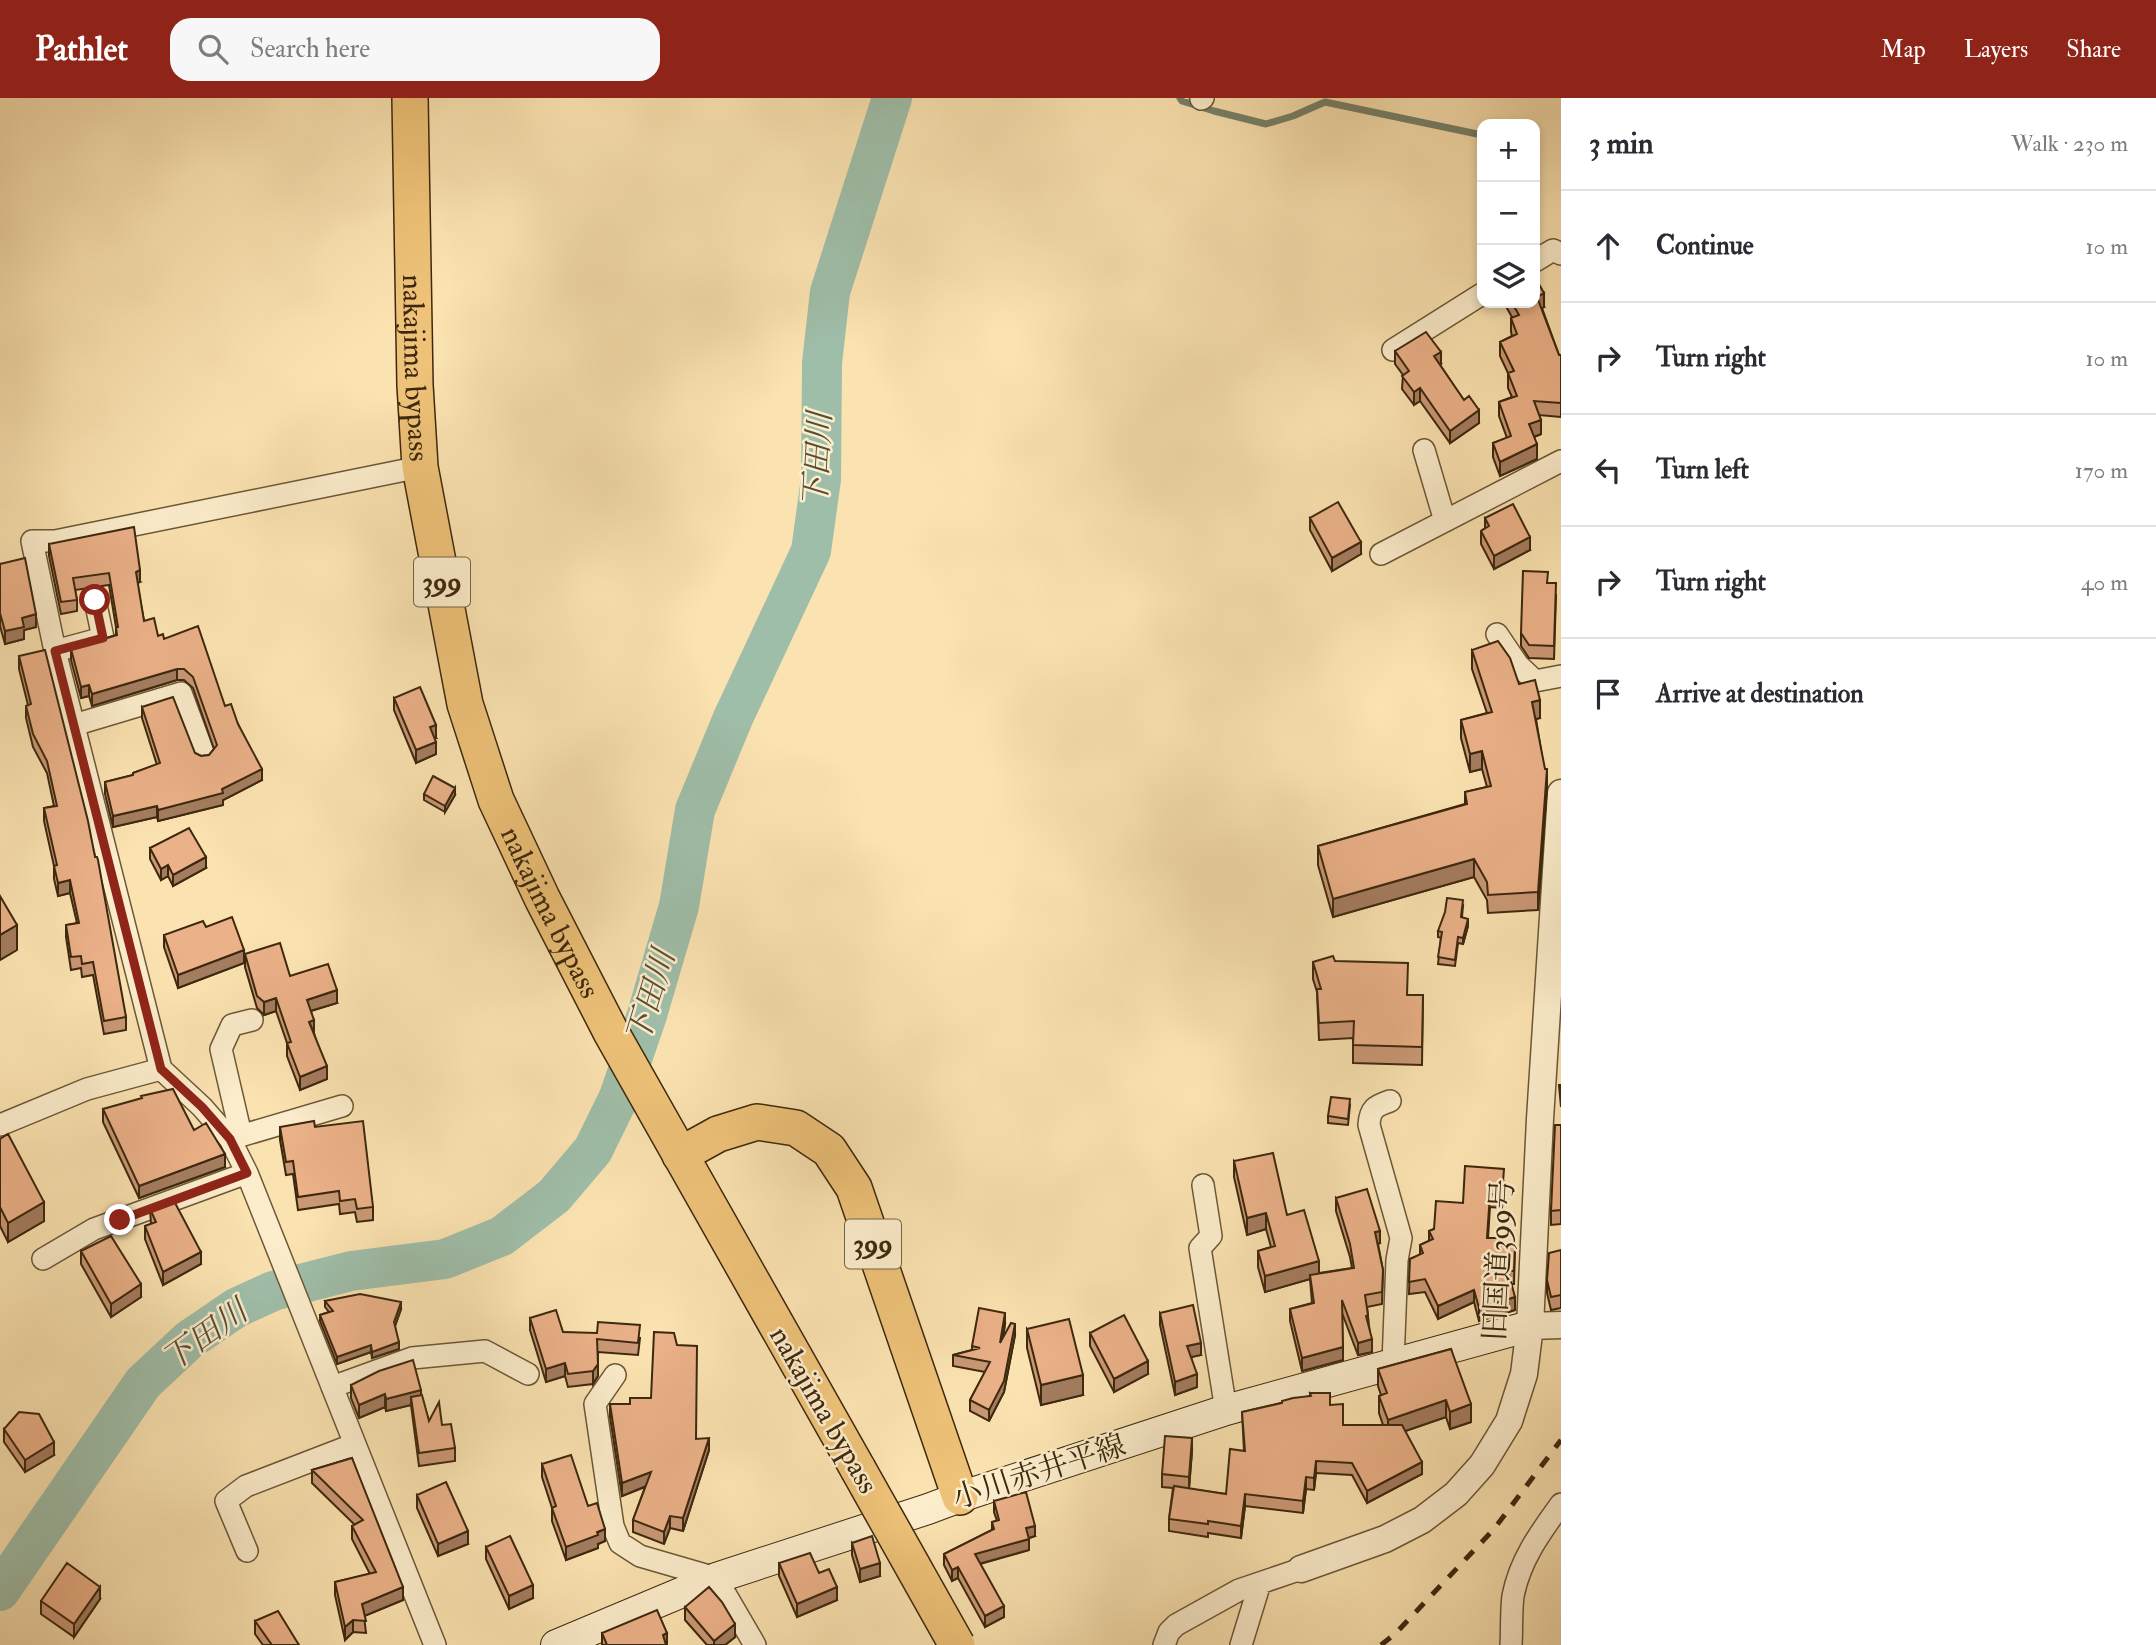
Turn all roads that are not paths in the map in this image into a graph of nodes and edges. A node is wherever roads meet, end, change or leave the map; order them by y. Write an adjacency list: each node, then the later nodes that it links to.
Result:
1 (410, 98): 8 (highway, nakajima bypass / 399)
2 (1561, 254): 3 (street)
3 (1540, 258)
4 (1477, 297): 5 (street)
5 (1393, 350)
6 (1424, 450): 9 (street)
7 (1561, 461): 9 (street)
8 (420, 467): 13 (street); 24 (highway, nakajima bypass / 399)
9 (1445, 521): 10 (street)
10 (1381, 554)
11 (95, 600): 13 (street)
12 (1497, 634): 14 (street)
13 (55, 651): 15 (street)
14 (1561, 676)
15 (74, 725): 16 (street); 19 (street)
16 (204, 755)
17 (1561, 793): 29 (street, 旧国道399号)
18 (251, 1020): 23 (street)
19 (161, 1069): 22 (street); 23 (street)
20 (1390, 1101): 30 (street)
21 (342, 1106): 23 (street)
22 (0, 1125)
23 (235, 1137): 25 (street)
24 (680, 1155): 36 (highway, 399); 45 (highway, nakajima bypass / 399, bridge)
25 (247, 1173): 27 (street); 33 (street)
26 (1203, 1185): 34 (street)
27 (43, 1258)
28 (1561, 1325): 29 (street)
29 (1530, 1326): 30 (main road, 小川赤井平線); 39 (street, 旧国道399号)
30 (1393, 1363): 34 (main road, 小川赤井平線)
31 (528, 1374): 33 (street)
32 (615, 1376): 40 (street)
33 (332, 1387): 35 (street)
34 (1226, 1410): 36 (main road, 小川赤井平線)
35 (355, 1444): 38 (street); 42 (street)
36 (960, 1497): 40 (main road, 小川赤井平線)
37 (1561, 1504): 48 (street)
38 (247, 1551)
39 (1301, 1569): 41 (street, 旧国道399号)
40 (716, 1578): 43 (main road, 小川赤井平線); 44 (street)
41 (1260, 1583): 46 (street, 旧国道399号); 47 (street)
42 (435, 1645)
43 (556, 1645)
44 (755, 1645)
45 (957, 1645)
46 (1164, 1645)
47 (1241, 1645)
48 (1511, 1645)

